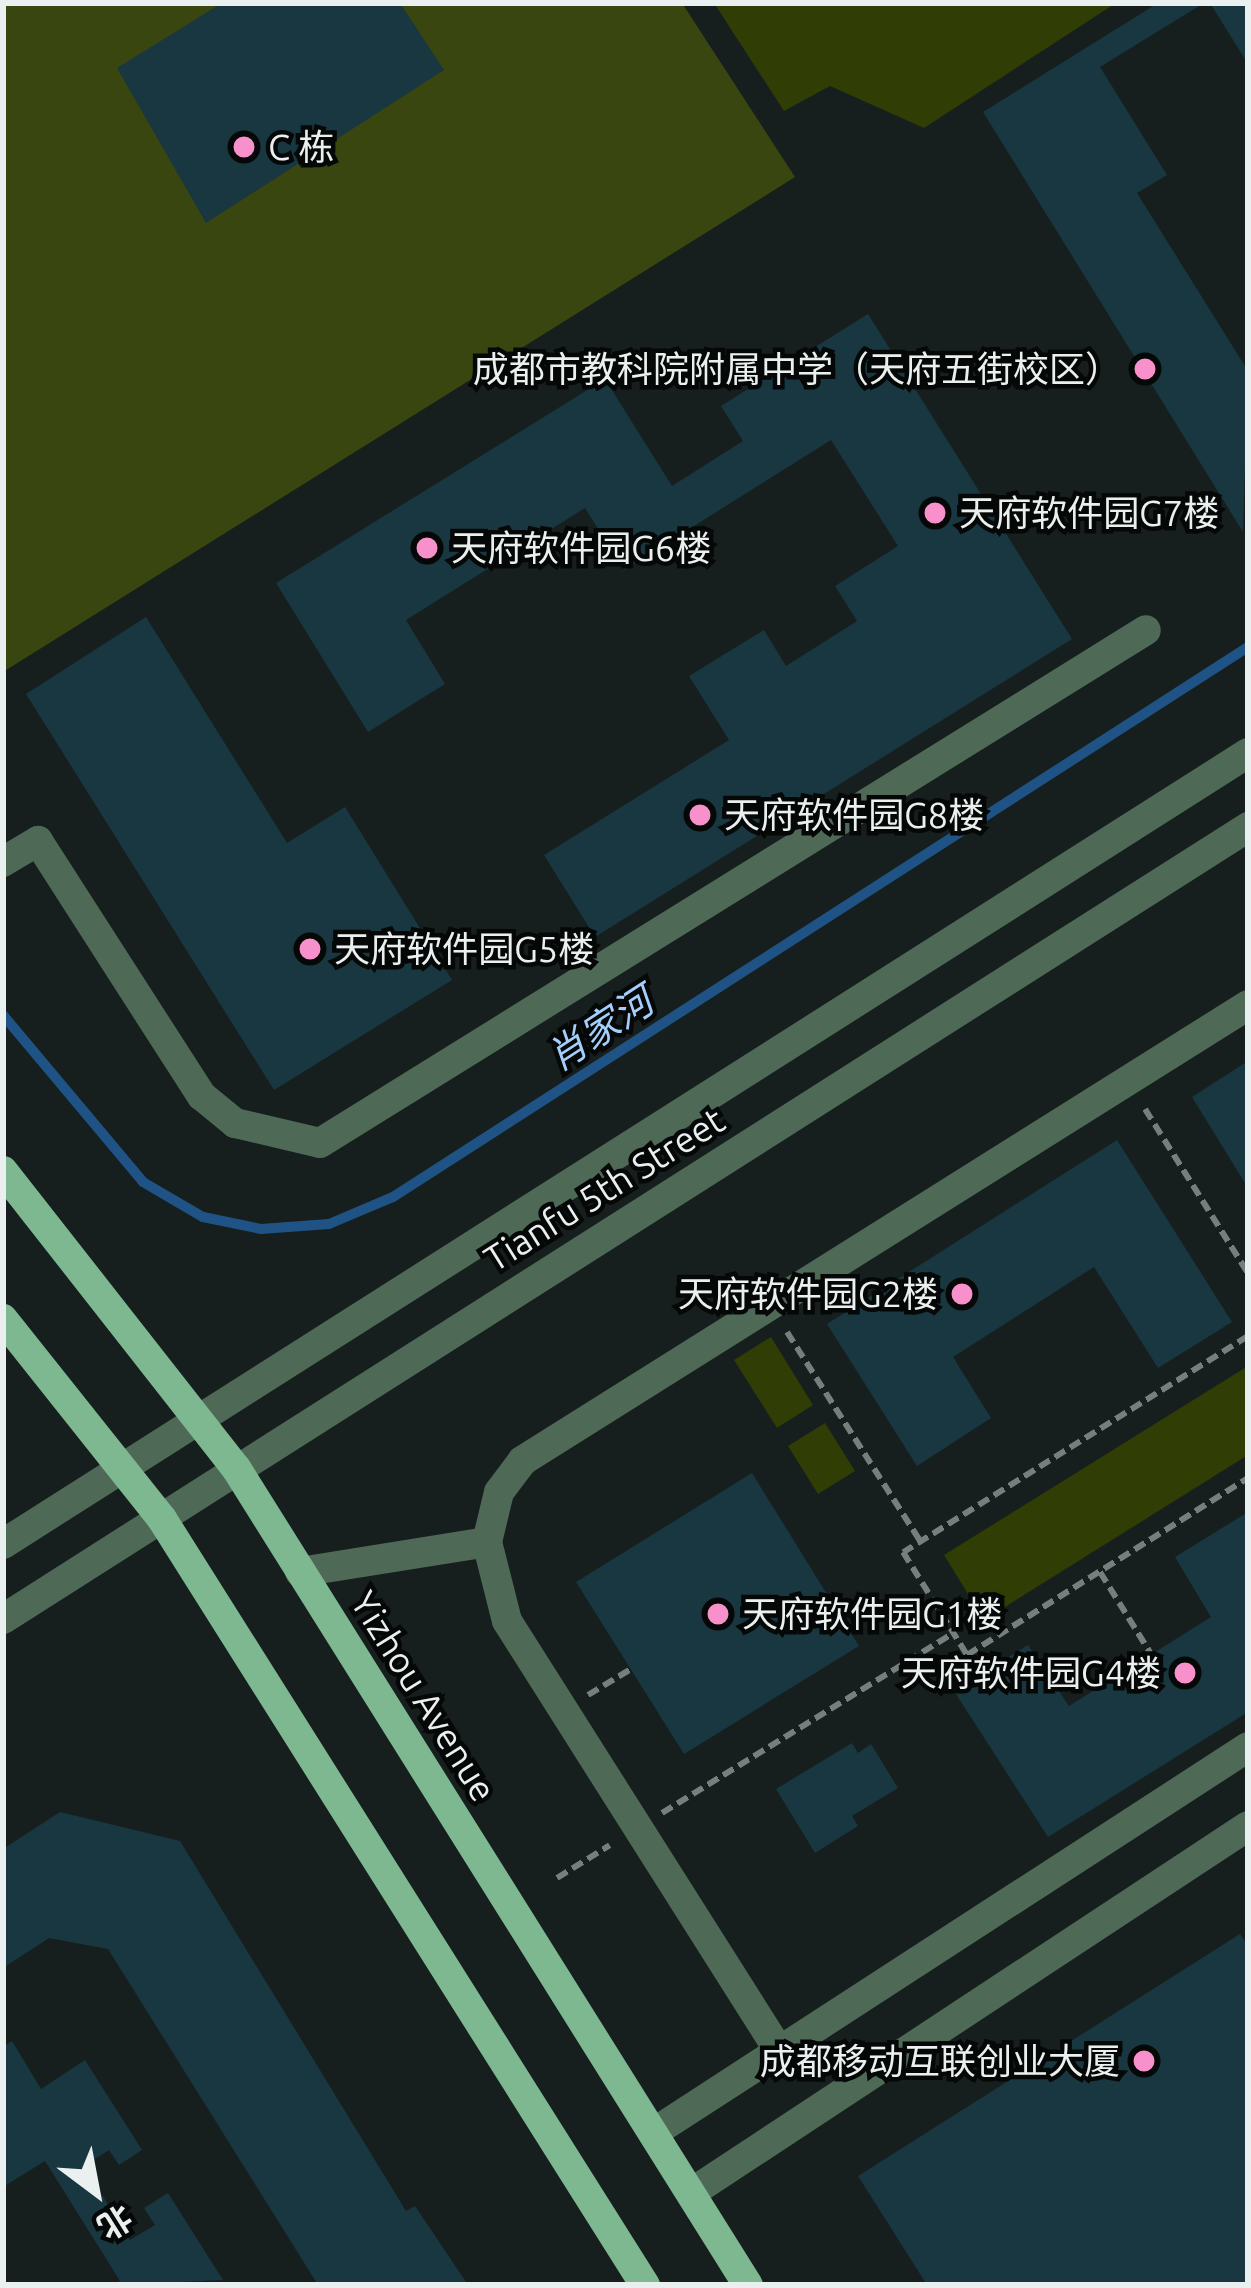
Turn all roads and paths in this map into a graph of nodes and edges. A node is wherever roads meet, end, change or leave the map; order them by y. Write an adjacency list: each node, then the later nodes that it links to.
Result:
1 (1146, 630): 4 (street)
2 (1248, 753): 12 (street, Tianfu 5th Street)
3 (1248, 827): 13 (street, Tianfu 5th Street)
4 (3, 862)
5 (1248, 1005): 6 (street)
6 (1127, 1081): 8 (path); 9 (street)
7 (3, 1171): 12 (main road, Yizhou Avenue)
8 (1248, 1274)
9 (770, 1305): 17 (path); 18 (street)
10 (3, 1319): 14 (main road)
11 (1248, 1336): 17 (path)
12 (201, 1420): 13 (main road, Yizhou Avenue); 14 (street, Tianfu 5th Street)
13 (236, 1468): 16 (street, Tianfu 5th Street); 21 (main road, Yizhou Avenue)
14 (122, 1469): 16 (main road); 19 (street, Tianfu 5th Street)
15 (1248, 1478): 20 (path)
16 (162, 1519): 22 (street, Tianfu 5th Street); 34 (main road)
17 (920, 1541): 23 (path)
18 (487, 1542): 21 (street); 26 (street)
19 (3, 1544)
20 (1100, 1571): 23 (path); 24 (path)
21 (300, 1572): 32 (main road, Yizhou Avenue)
22 (3, 1619)
23 (954, 1633): 29 (path)
24 (1151, 1654)
25 (631, 1670): 26 (path)
26 (563, 1710): 29 (street)
27 (1248, 1747): 31 (street)
28 (1248, 1826): 33 (street)
29 (638, 1828): 30 (path); 31 (street)
30 (557, 1878)
31 (778, 2049): 32 (street)
32 (653, 2133): 33 (main road, Yizhou Avenue)
33 (691, 2193): 35 (main road, Yizhou Avenue)
34 (645, 2285)
35 (748, 2285)

